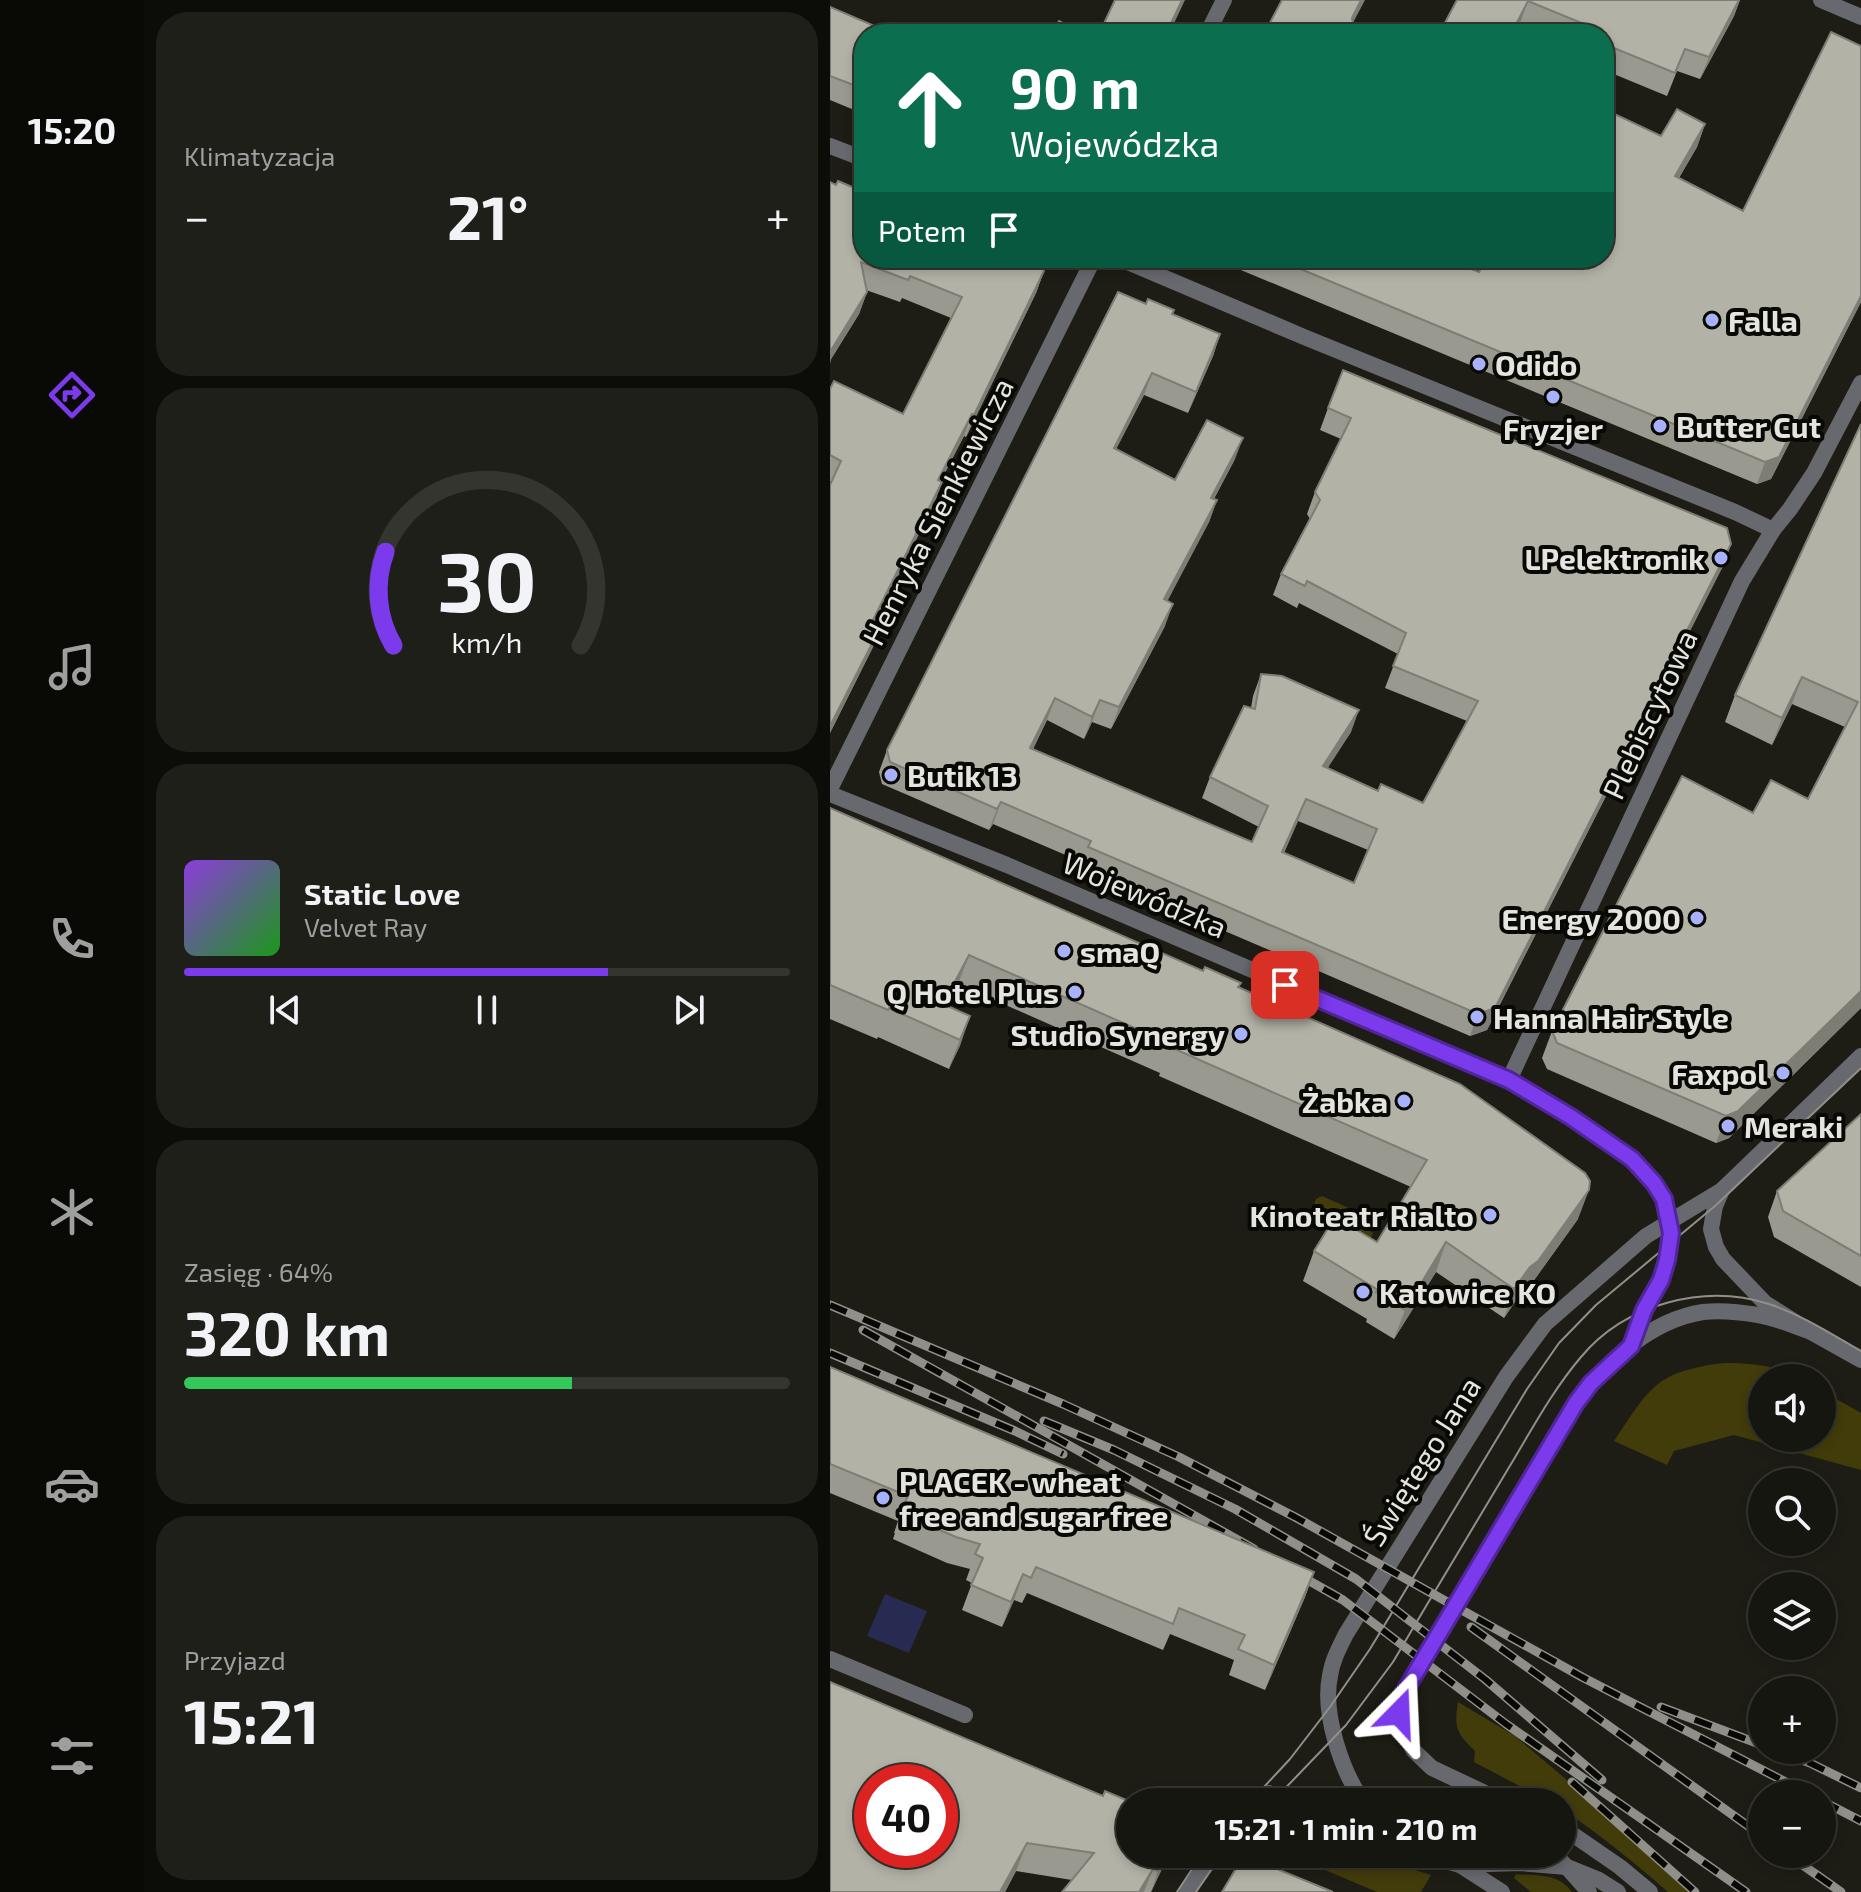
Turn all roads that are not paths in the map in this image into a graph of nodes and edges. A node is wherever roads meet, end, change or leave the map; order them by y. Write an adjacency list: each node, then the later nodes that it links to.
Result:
1 (1224, 0): 4 (street)
2 (1821, 0): 3 (street)
3 (1861, 17)
4 (1212, 24)
5 (830, 146): 6 (street)
6 (854, 155)
7 (1089, 268): 11 (street, Henryka Sienkiewicza)
8 (1142, 268): 10 (street)
9 (1861, 383): 10 (street, Plebiscytowa)
10 (1773, 530): 13 (street, Plebiscytowa)
11 (830, 792): 13 (street, Wojewódzka)
12 (1861, 1056): 14 (street, Świętego Jana)
13 (1509, 1080): 15 (street, Wojewódzka)
14 (1722, 1190): 15 (street, Świętego Jana); 16 (street)
15 (1669, 1222): 17 (street, Wojewódzka); 21 (street, Świętego Jana)
16 (1811, 1332): 17 (street); 18 (street)
17 (1631, 1346): 22 (street)
18 (1861, 1360)
19 (830, 1659): 20 (street)
20 (965, 1715)
21 (1354, 1788)
22 (1473, 1788)
23 (1576, 1837): 32 (street)
24 (1204, 1868): 28 (street)
25 (1465, 1868): 29 (street)
26 (1568, 1868): 30 (street)
27 (1569, 1868): 31 (street)
28 (1187, 1892)
29 (1502, 1892)
30 (1589, 1892)
31 (1618, 1892)
32 (1650, 1892)

